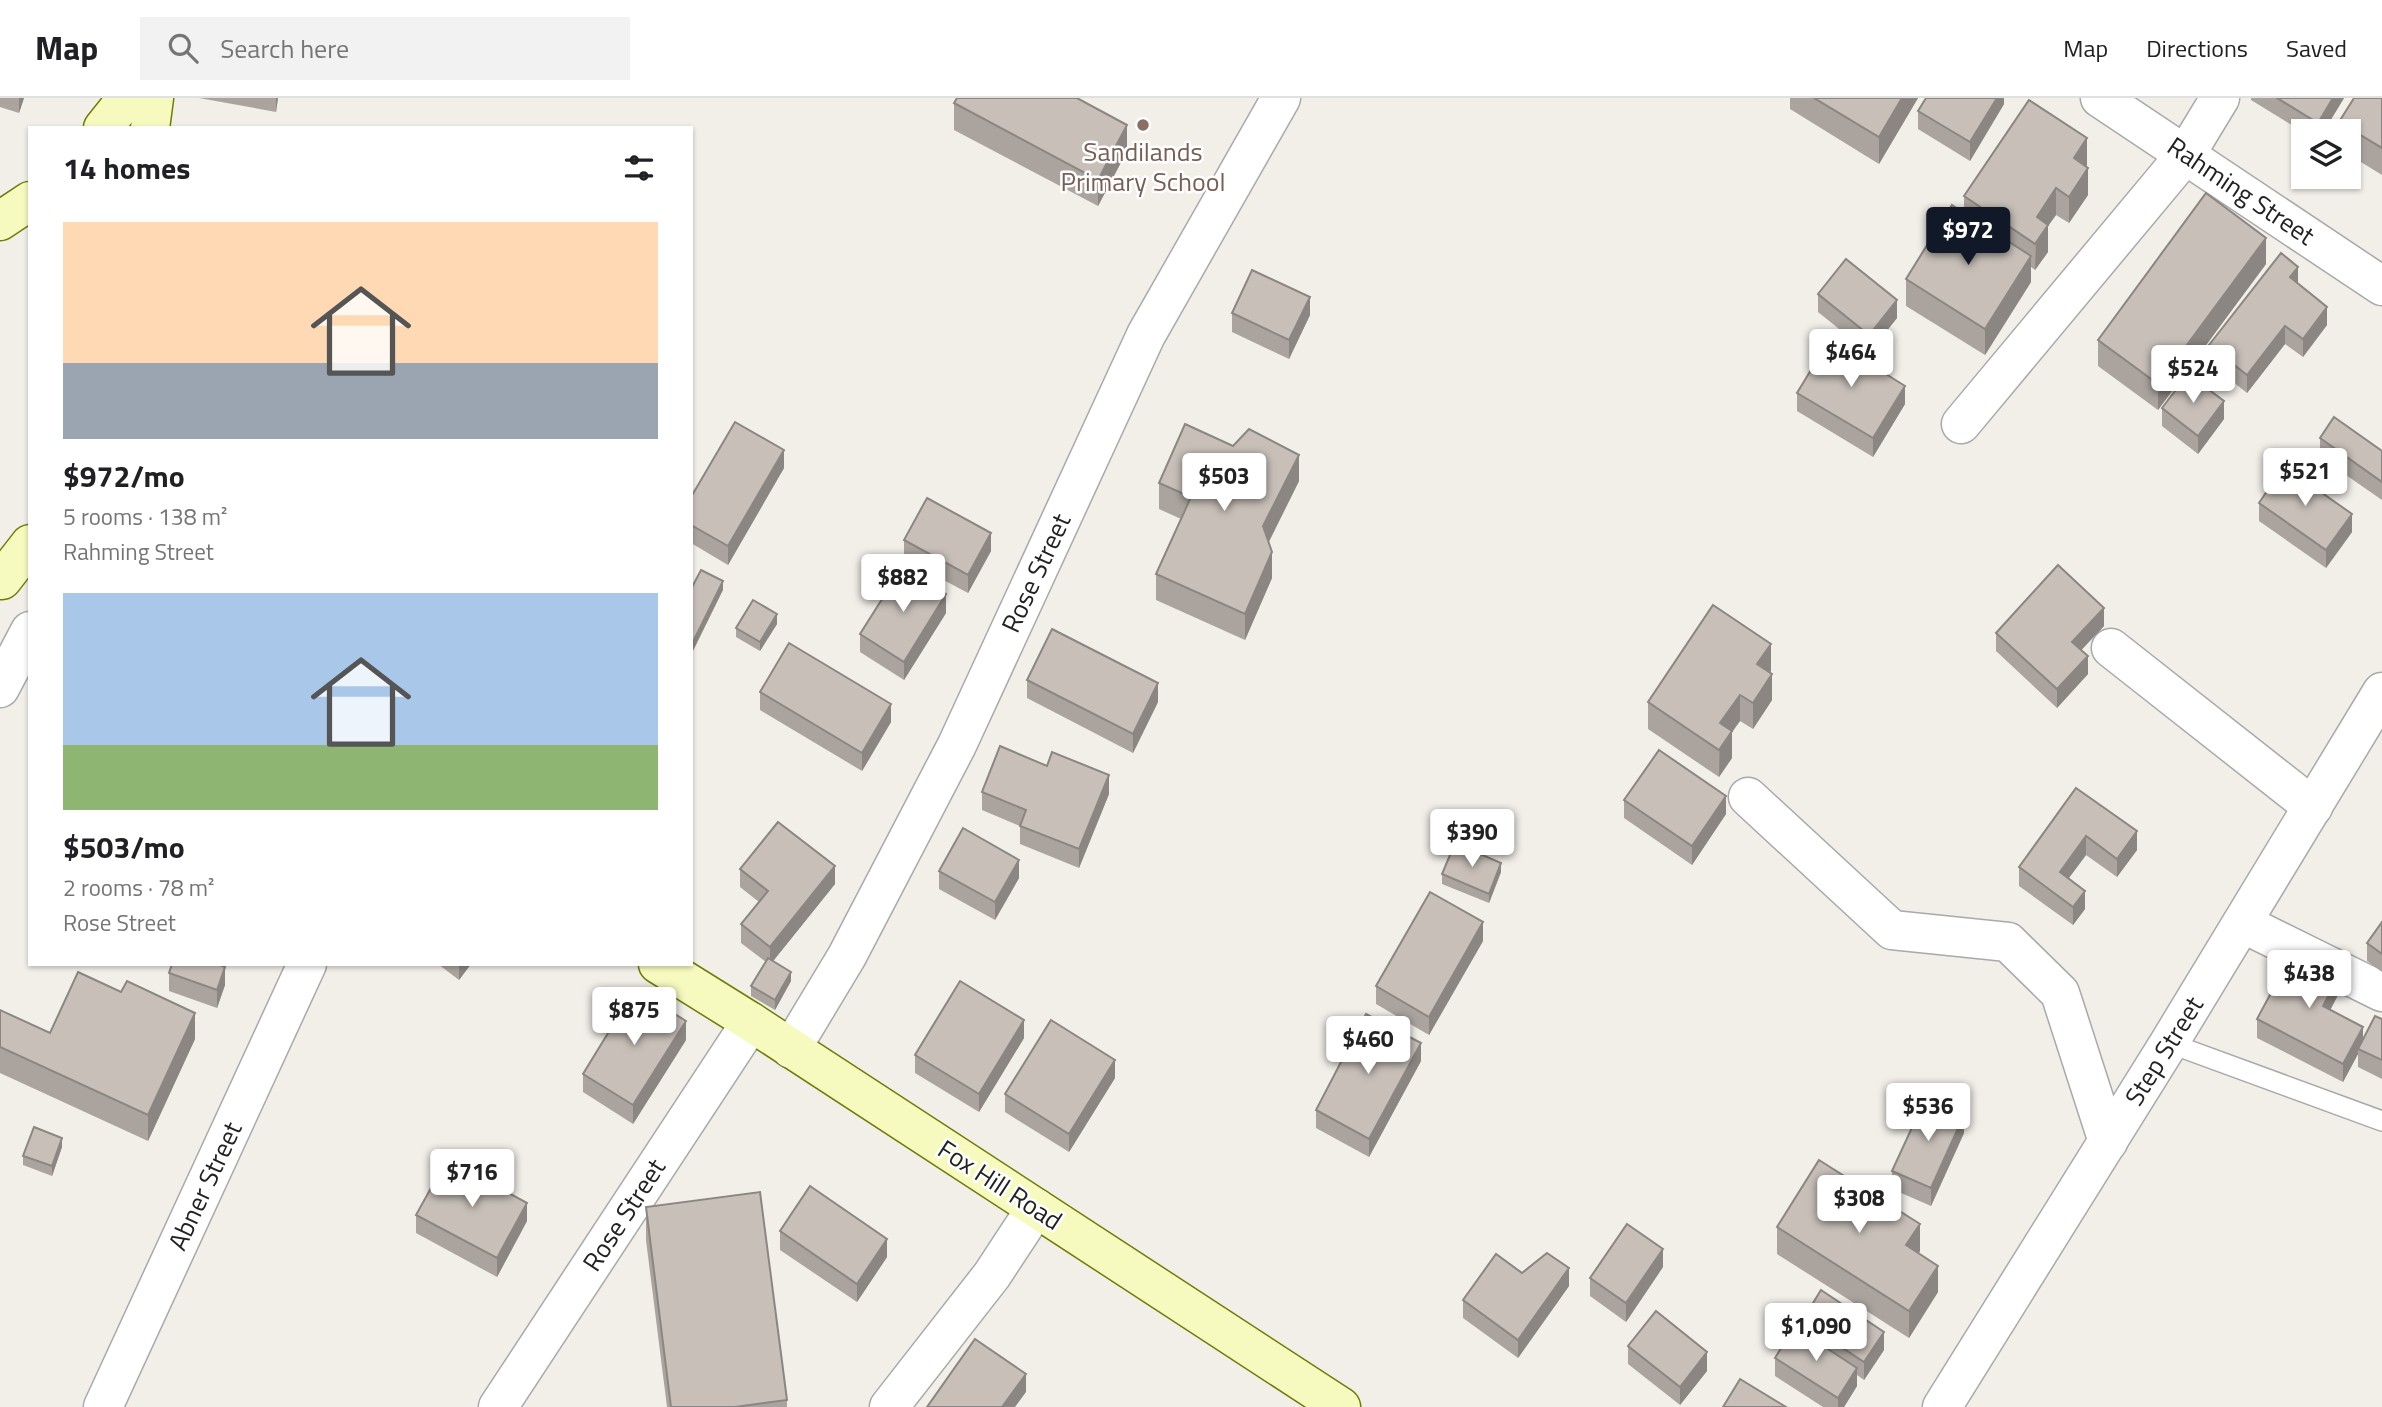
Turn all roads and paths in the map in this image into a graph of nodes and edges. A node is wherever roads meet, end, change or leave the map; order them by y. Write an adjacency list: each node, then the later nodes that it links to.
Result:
1 (127, 98): 6 (main road)
2 (154, 98): 7 (main road)
3 (1280, 98): 27 (street, Rose Street)
4 (2100, 98): 8 (street, Rahming Street)
5 (2220, 98): 8 (street)
6 (105, 126)
7 (150, 126)
8 (2186, 154): 11 (street, Rahming Street); 12 (street)
9 (28, 202): 10 (main road)
10 (0, 222)
11 (2382, 286)
12 (1961, 424)
13 (28, 548): 14 (main road)
14 (11, 584)
15 (28, 635): 17 (street)
16 (2111, 648): 20 (street)
17 (0, 688)
18 (2382, 692): 20 (street, Step Street)
19 (1748, 797): 29 (street)
20 (2313, 807): 21 (street, Step Street)
21 (2242, 923): 24 (street); 26 (street, Step Street)
22 (306, 966): 31 (street, Abner Street)
23 (661, 966): 25 (main road, Fox Hill Road)
24 (2382, 992)
25 (751, 1023): 27 (main road, Fox Hill Road); 32 (street, Rose Street)
26 (2169, 1043): 28 (lane); 29 (street, Step Street)
27 (791, 1049): 30 (main road, Fox Hill Road)
28 (2382, 1121)
29 (2108, 1142): 35 (street, Step Street)
30 (1036, 1208): 33 (street); 34 (main road, Fox Hill Road)
31 (103, 1407)
32 (498, 1407)
33 (889, 1407)
34 (1341, 1407)
35 (1942, 1407)

